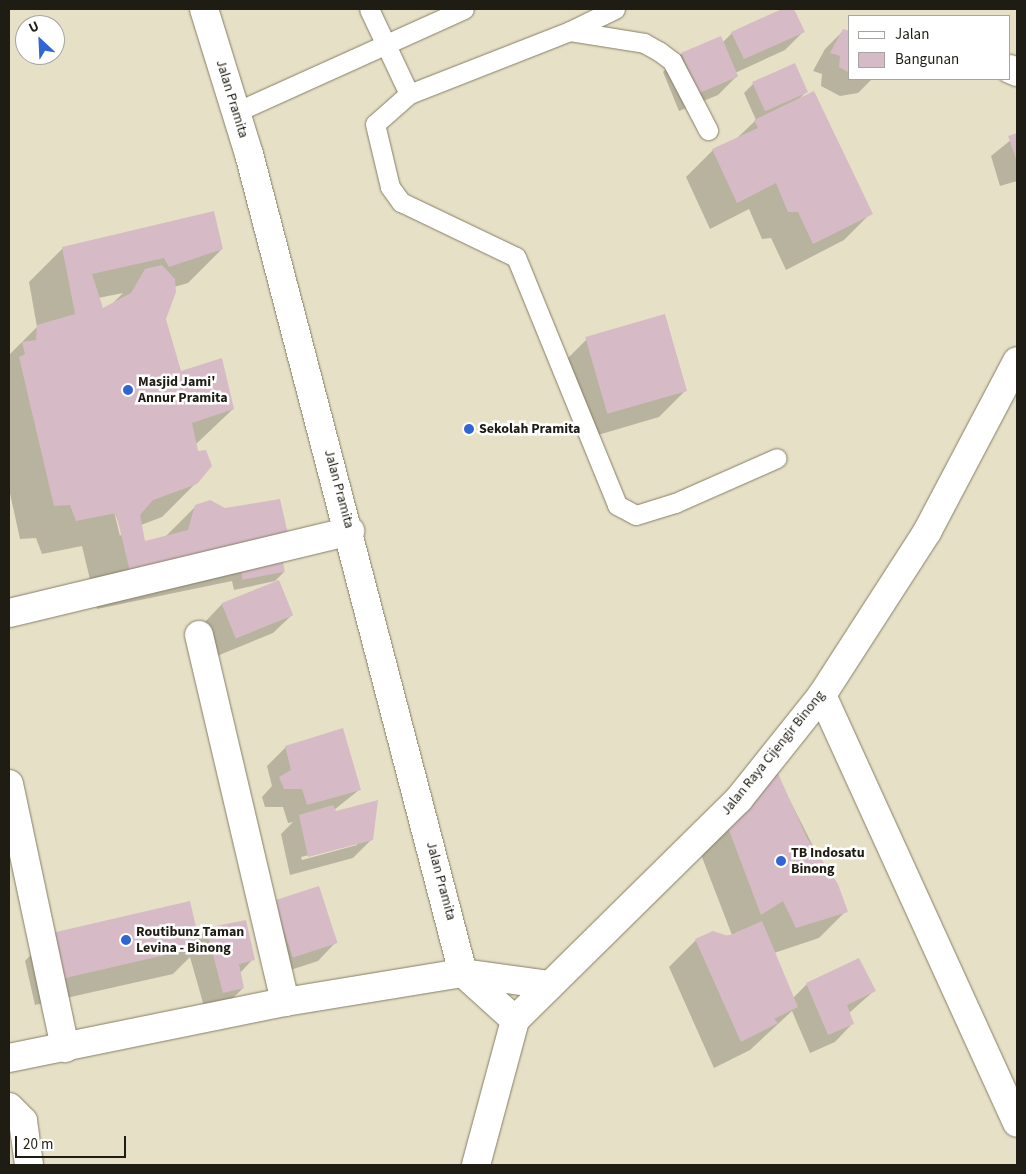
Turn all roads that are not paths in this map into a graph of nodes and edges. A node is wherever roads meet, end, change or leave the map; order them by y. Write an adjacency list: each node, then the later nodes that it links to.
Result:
1 (204, 9): 8 (street, Jalan Pramita)
2 (369, 9): 6 (lane)
3 (464, 9): 6 (lane)
4 (614, 9): 5 (lane)
5 (570, 31): 7 (lane); 9 (lane)
6 (384, 45): 7 (lane); 8 (lane)
7 (409, 94): 11 (lane)
8 (236, 112): 12 (street, Jalan Pramita)
9 (708, 130)
10 (1017, 362): 15 (street, Jalan Raya Cijengir Binong)
11 (777, 458)
12 (350, 531): 13 (street); 17 (street, Jalan Pramita)
13 (9, 613)
14 (199, 635): 19 (street)
15 (822, 695): 18 (street, Jalan Raya Cijengir Binong); 24 (street)
16 (9, 784): 21 (street)
17 (463, 973): 18 (street); 19 (street); 20 (street)
18 (550, 985): 20 (street, Jalan Raya Cijengir Binong)
19 (285, 1002): 21 (street)
20 (515, 1020): 26 (street, Jalan Raya Cijengir Binong)
21 (65, 1048): 22 (street)
22 (9, 1058)
23 (9, 1107): 25 (street)
24 (1017, 1123)
25 (28, 1165)
26 (476, 1165)

